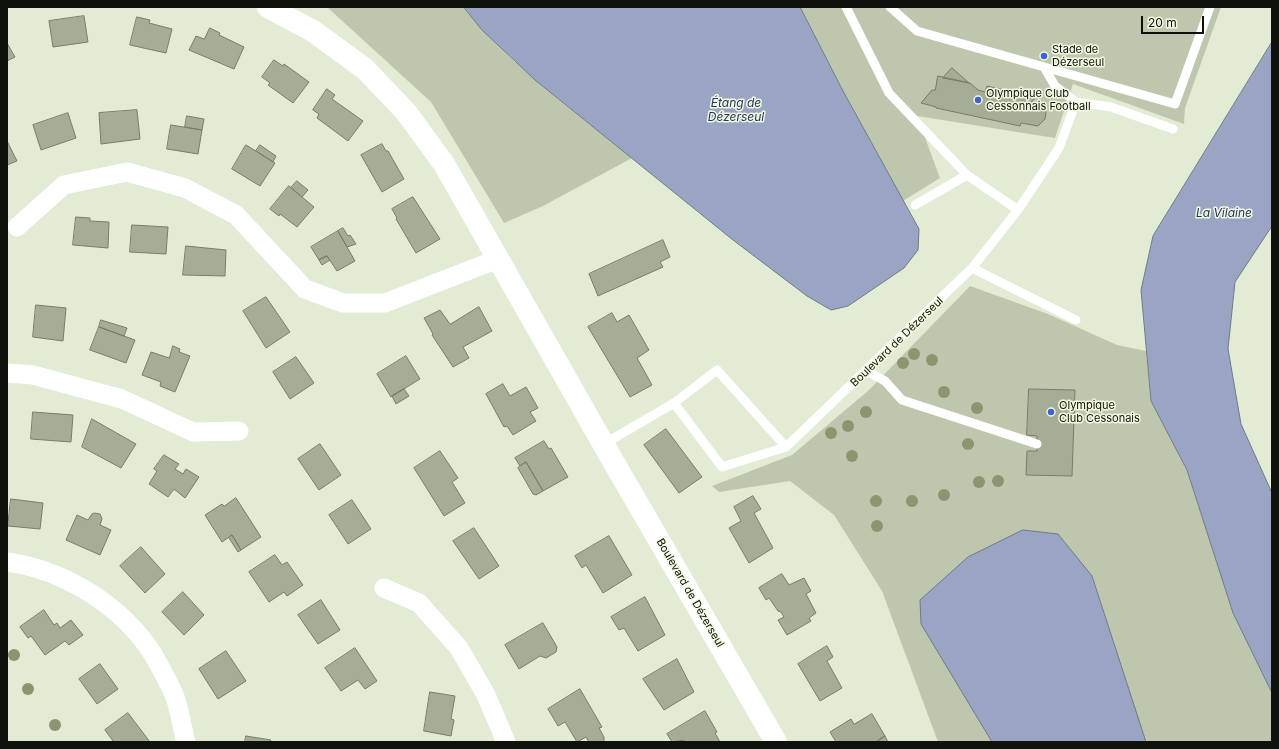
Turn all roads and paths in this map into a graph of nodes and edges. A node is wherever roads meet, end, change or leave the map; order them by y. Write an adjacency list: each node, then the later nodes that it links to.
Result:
1 (268, 7): 12 (street, Boulevard de Dézerseul)
2 (846, 7): 8 (lane)
3 (890, 7): 5 (lane)
4 (1210, 7): 5 (lane)
5 (1044, 67): 6 (lane)
6 (1076, 102): 7 (lane); 10 (lane, Boulevard de Dézerseul)
7 (1173, 129)
8 (967, 175): 9 (lane); 10 (lane)
9 (915, 205)
10 (1018, 210): 13 (lane, Boulevard de Dézerseul)
11 (17, 227): 12 (street)
12 (498, 259): 19 (street, Boulevard de Dézerseul)
13 (972, 268): 14 (lane); 15 (lane, Boulevard de Dézerseul)
14 (1076, 320)
15 (867, 371): 20 (lane); 21 (lane, Boulevard de Dézerseul)
16 (7, 373): 18 (street)
17 (674, 403): 19 (lane); 21 (lane, Boulevard de Dézerseul); 21 (lane)
18 (239, 431)
19 (604, 444): 26 (street, Boulevard de Dézerseul)
20 (1038, 444)
21 (786, 448)
22 (7, 562): 24 (street)
23 (384, 588): 25 (street)
24 (186, 742)
25 (506, 742)
26 (776, 742)

